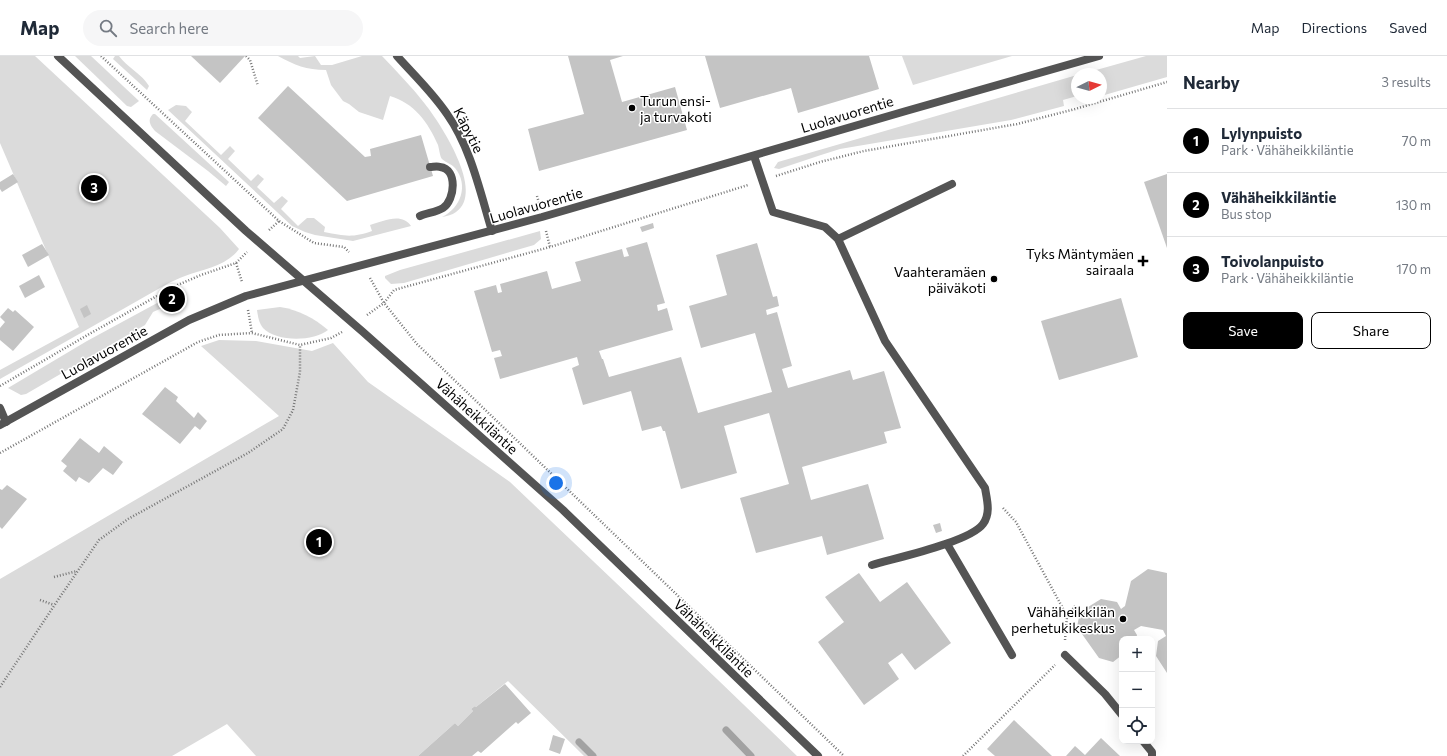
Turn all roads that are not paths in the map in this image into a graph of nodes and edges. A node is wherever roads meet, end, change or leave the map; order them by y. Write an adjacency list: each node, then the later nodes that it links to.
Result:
1 (58, 56): 10 (street, Vähäheikkiläntie)
2 (397, 56): 8 (street, Käpytie)
3 (1099, 56): 4 (street, Luolavuorentie)
4 (754, 156): 8 (street, Luolavuorentie); 9 (street)
5 (430, 167): 7 (street)
6 (952, 184): 9 (street)
7 (420, 216)
8 (492, 231): 10 (street, Luolavuorentie)
9 (838, 239): 13 (street)
10 (303, 280): 12 (street, Luolavuorentie); 19 (street, Vähäheikkiläntie)
11 (0, 408): 12 (street)
12 (3, 424)
13 (947, 544): 14 (street); 15 (street)
14 (872, 565)
15 (1012, 655)
16 (1065, 655): 17 (street)
17 (1119, 711)
18 (1145, 744): 20 (street)
19 (818, 756)
20 (1152, 756)

